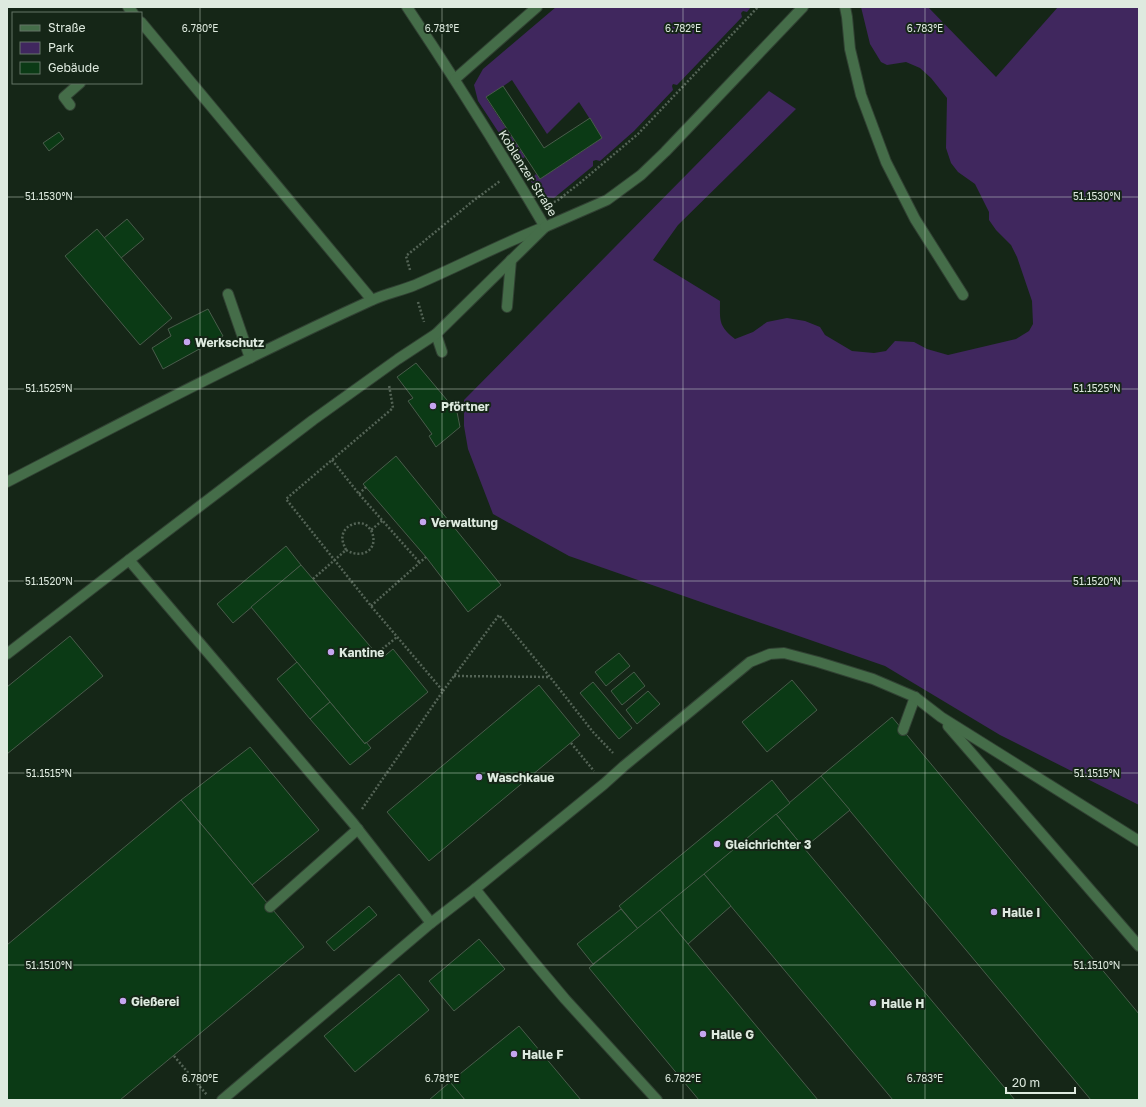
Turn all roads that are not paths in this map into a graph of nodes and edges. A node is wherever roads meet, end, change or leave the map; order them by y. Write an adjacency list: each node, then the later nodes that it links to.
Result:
1 (407, 7): 6 (street, Koblenzer Straße)
2 (537, 7): 6 (street)
3 (803, 7): 9 (street, Koblenzer Straße)
4 (845, 7): 12 (street)
5 (143, 28): 13 (street)
6 (455, 78): 9 (street, Koblenzer Straße)
7 (79, 84): 8 (street)
8 (70, 105)
9 (545, 227): 10 (street); 13 (street)
10 (511, 260): 14 (street); 15 (street)
11 (228, 294): 17 (street)
12 (963, 295)
13 (372, 300): 17 (street)
14 (507, 307)
15 (432, 337): 16 (street); 19 (street)
16 (442, 352)
17 (250, 358): 18 (street)
18 (7, 482)
19 (129, 560): 20 (street); 24 (street)
20 (7, 654)
21 (915, 697): 22 (street); 23 (street); 26 (street)
22 (941, 717): 25 (street); 29 (street)
23 (903, 730)
24 (355, 826): 27 (street); 28 (street)
25 (1139, 841)
26 (475, 889): 28 (street); 31 (street)
27 (270, 907)
28 (431, 923): 30 (street)
29 (1139, 946)
30 (222, 1100)
31 (657, 1100)

